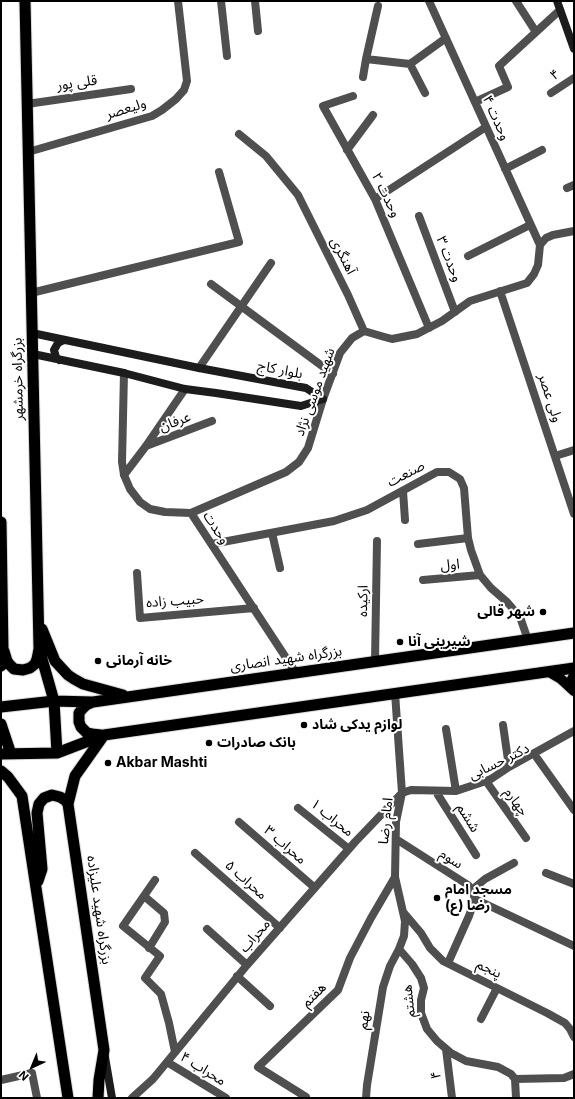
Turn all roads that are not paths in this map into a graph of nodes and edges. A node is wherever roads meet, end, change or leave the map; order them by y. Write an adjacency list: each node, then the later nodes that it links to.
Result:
1 (25, 1): 25 (highway, بزرگراه خرمشهر)
2 (178, 1): 31 (street, ولیعصر)
3 (221, 1): 15 (street)
4 (255, 1): 11 (street)
5 (429, 1): 13 (street, وحدت ۴)
6 (516, 1): 12 (street)
7 (557, 1): 9 (main road)
8 (378, 6): 16 (street)
9 (560, 10): 10 (main road); 12 (street)
10 (571, 28): 14 (main road)
11 (258, 31)
12 (536, 32): 24 (street)
13 (446, 38): 17 (street); 24 (street, وحدت ۴)
14 (574, 49)
15 (226, 56)
16 (366, 59): 17 (street); 18 (street)
17 (410, 64): 21 (street)
18 (363, 77)
19 (574, 78): 22 (street, ۴)
20 (131, 89): 25 (street, قلی پور)
21 (425, 92)
22 (551, 93)
23 (352, 96): 29 (street, وحدت ۲)
24 (475, 102): 27 (street, وحدت ۴)
25 (27, 104): 31 (highway, بزرگراه خرمشهر)
26 (373, 115): 29 (street)
27 (486, 127): 32 (street, وحدت ۴); 34 (street)
28 (239, 134): 47 (street, آهنگری)
29 (348, 150): 34 (street, وحدت ۲)
30 (542, 150): 32 (street)
31 (28, 152): 43 (highway, بزرگراه خرمشهر)
32 (505, 169): 36 (street, وحدت ۴)
33 (219, 172): 43 (street)
34 (375, 199): 46 (street, وحدت ۲)
35 (419, 216): 45 (street, وحدت ۳)
36 (530, 225): 38 (street, وحدت ۴); 39 (street)
37 (574, 231): 38 (street)
38 (540, 245): 42 (street)
39 (468, 256)
40 (272, 263): 44 (street)
41 (211, 284): 44 (street)
42 (500, 291): 45 (street); 60 (street, ولی عصر)
43 (31, 293): 48 (highway, بزرگراه خرمشهر)
44 (241, 306): 52 (street); 54 (street)
45 (455, 312): 46 (street)
46 (429, 328): 47 (street)
47 (364, 331): 54 (street, شهید موسی نژاد)
48 (32, 333): 49 (main road, بلوار کاج); 50 (highway, بزرگراه خرمشهر)
49 (64, 340): 51 (main road); 52 (main road, بلوار کاج)
50 (33, 354): 51 (main road); 77 (highway, بزرگراه خرمشهر)
51 (59, 360): 53 (main road)
52 (199, 368): 56 (main road, بلوار کاج)
53 (124, 373): 55 (main road); 61 (street, وحدت)
54 (333, 374): 56 (street, شهید موسی نژاد)
55 (185, 388): 56 (main road); 58 (street)
56 (323, 399): 63 (street, شهید موسی نژاد)
57 (212, 421): 58 (street, عرفان)
58 (146, 446): 61 (street)
59 (574, 450): 60 (street)
60 (555, 456): 64 (street, ولی عصر)
61 (124, 475): 63 (street, وحدت)
62 (403, 490): 65 (street); 67 (street, صنعت); 68 (street, صنعت)
63 (191, 513): 70 (street, وحدت)
64 (574, 514)
65 (405, 520)
66 (1, 522): 81 (highway)
67 (272, 533): 70 (street, صنعت); 72 (street)
68 (468, 538): 71 (street); 74 (street, صنعت)
69 (377, 541): 82 (street, ارکیده)
70 (212, 544): 76 (street, وحدت)
71 (418, 544)
72 (280, 568)
73 (137, 573): 76 (street, حبیب زاده)
74 (480, 575): 75 (street, اول); 79 (street, صنعت)
75 (423, 580)
76 (254, 608): 86 (street, وحدت)
77 (39, 622): 80 (highway, بزرگراه خرمشهر); 91 (highway)
78 (574, 633): 79 (highway, بزرگراه شهید انصاری)
79 (528, 640): 82 (highway, بزرگراه شهید انصاری)
80 (39, 648): 81 (highway); 92 (highway, بزرگراه خرمشهر)
81 (4, 649): 83 (highway)
82 (375, 661): 86 (highway, بزرگراه شهید انصاری)
83 (1, 666)
84 (574, 668): 85 (highway)
85 (549, 672): 89 (main road); 90 (highway)
86 (296, 673): 91 (highway, بزرگراه شهید انصاری)
87 (574, 675): 88 (main road)
88 (574, 687)
89 (574, 691)
90 (395, 693): 99 (highway); 108 (street, امام رضا)
91 (128, 697): 93 (highway, بزرگراه شهید انصاری)
92 (54, 701): 93 (highway, بزرگراه شهید انصاری); 94 (highway, بزرگراه شهید انصاری); 102 (highway, بزرگراه خرمشهر)
93 (93, 702): 99 (highway)
94 (1, 707)
95 (1, 724): 101 (highway)
96 (503, 725): 104 (street)
97 (446, 729): 107 (street)
98 (574, 731): 104 (street, دکتر حسابی)
99 (104, 735): 102 (highway); 110 (highway, بزرگراه شهید علیزاده)
100 (574, 737): 103 (street, دکتر حسابی)
101 (6, 754): 102 (highway)
102 (57, 754)
103 (537, 758): 106 (street, دکتر حسابی); 112 (street)
104 (509, 767): 106 (street, دکتر حسابی)
105 (1, 771): 124 (highway)
106 (487, 783): 107 (street, دکتر حسابی); 109 (street, دکتر حسابی); 114 (street, چهارم)
107 (456, 790): 108 (street, دکتر حسابی)
108 (402, 793): 109 (street, دکتر حسابی); 115 (street, امام رضا); 116 (street, محراب)
109 (438, 795): 118 (street, ششم)
110 (68, 804): 124 (highway); 143 (highway, بزرگراه شهید علیزاده)
111 (298, 808): 116 (street, محراب ۱)
112 (574, 810)
113 (239, 822): 125 (street, محراب ۳)
114 (526, 838)
115 (396, 839): 121 (street, امام رضا); 126 (street, سوم)
116 (349, 849): 125 (street, محراب)
117 (195, 853): 130 (street, محراب ۵)
118 (476, 855)
119 (514, 864): 126 (street)
120 (546, 873): 123 (street)
121 (395, 877): 129 (street, امام رضا); 155 (street, هفتم)
122 (155, 880): 127 (street)
123 (574, 884)
124 (37, 888): 150 (highway)
125 (315, 888): 130 (street, محراب)
126 (472, 890): 128 (street)
127 (144, 896): 133 (street); 133 (street)
128 (475, 899): 132 (street); 135 (street)
129 (402, 911): 134 (street, امام رضا); 135 (street, پنجم)
130 (280, 928): 136 (street, محراب)
131 (207, 929): 136 (street)
132 (574, 946)
133 (150, 948): 144 (street)
134 (400, 949): 142 (street, هشتم); 156 (street, نهم)
135 (448, 963): 138 (street, پنجم)
136 (247, 965): 137 (street, محراب)
137 (237, 976): 139 (street); 144 (street, محراب)
138 (497, 988): 140 (street); 141 (street, پنجم)
139 (270, 1006)
140 (481, 1019)
141 (574, 1037)
142 (446, 1048): 147 (street, هشتم); 157 (street, ۴)
143 (104, 1050): 151 (highway, بزرگراه شهید علیزاده); 152 (main road)
144 (175, 1052): 145 (street, محراب)
145 (167, 1062): 153 (street, محراب); 154 (street, محراب ۴)
146 (574, 1074): 147 (street)
147 (515, 1079): 158 (street)
148 (1, 1080): 149 (street)
149 (37, 1098)
150 (68, 1098)
151 (98, 1098)
152 (112, 1098)
153 (132, 1098)
154 (226, 1098)
155 (306, 1098)
156 (366, 1098)
157 (452, 1098)
158 (516, 1098)

